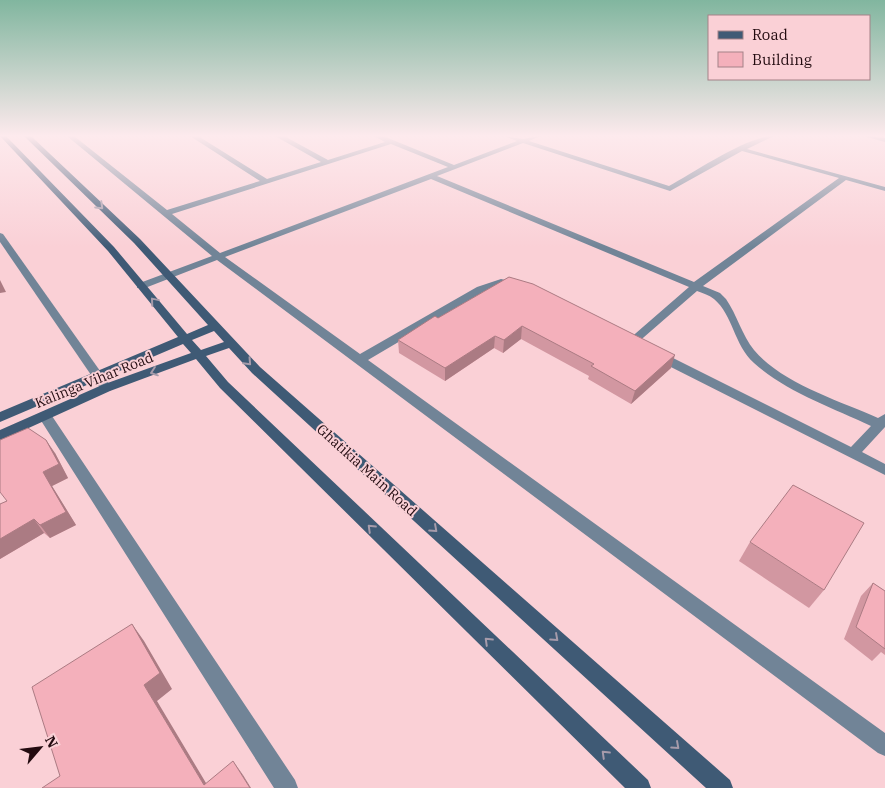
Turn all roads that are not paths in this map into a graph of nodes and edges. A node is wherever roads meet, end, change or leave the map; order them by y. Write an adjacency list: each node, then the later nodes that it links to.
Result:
1 (37, 173): 18 (street)
2 (66, 173): 17 (street, Ghatikia Main Road, one-way to 17)
3 (115, 173): 14 (street)
4 (252, 173): 12 (street)
5 (292, 173): 12 (street)
6 (438, 173): 10 (street)
7 (619, 173): 8 (street)
8 (700, 173)
9 (825, 173): 11 (street)
10 (430, 176): 16 (street); 19 (street)
11 (844, 178): 13 (street); 19 (street)
12 (265, 181): 14 (street)
13 (885, 189)
14 (164, 214): 16 (street)
15 (0, 236): 26 (street)
16 (219, 257): 17 (street); 25 (street)
17 (169, 276): 18 (street); 21 (street, Ghatikia Main Road)
18 (141, 286): 22 (street, one-way to 18)
19 (696, 286): 30 (street); 32 (street)
20 (527, 290): 25 (street)
21 (215, 326): 22 (street, Kalinga Vihar Road); 23 (street, Ghatikia Main Road)
22 (185, 338): 24 (street); 26 (street, Kalinga Vihar Road)
23 (231, 343): 24 (street, Kalinga Vihar Road); 37 (street, Ghatikia Main Road, one-way to 37)
24 (200, 356): 27 (street, Kalinga Vihar Road, one-way to 27); 36 (street, one-way to 24)
25 (359, 360): 34 (street)
26 (97, 376): 27 (street); 29 (street, Kalinga Vihar Road)
27 (106, 388): 28 (street, Kalinga Vihar Road)
28 (45, 416): 31 (street, Kalinga Vihar Road); 35 (street)
29 (0, 417)
30 (882, 421): 32 (street)
31 (0, 436)
32 (853, 453): 33 (street)
33 (885, 470)
34 (885, 746)
35 (287, 788)
36 (640, 788)
37 (722, 788)

